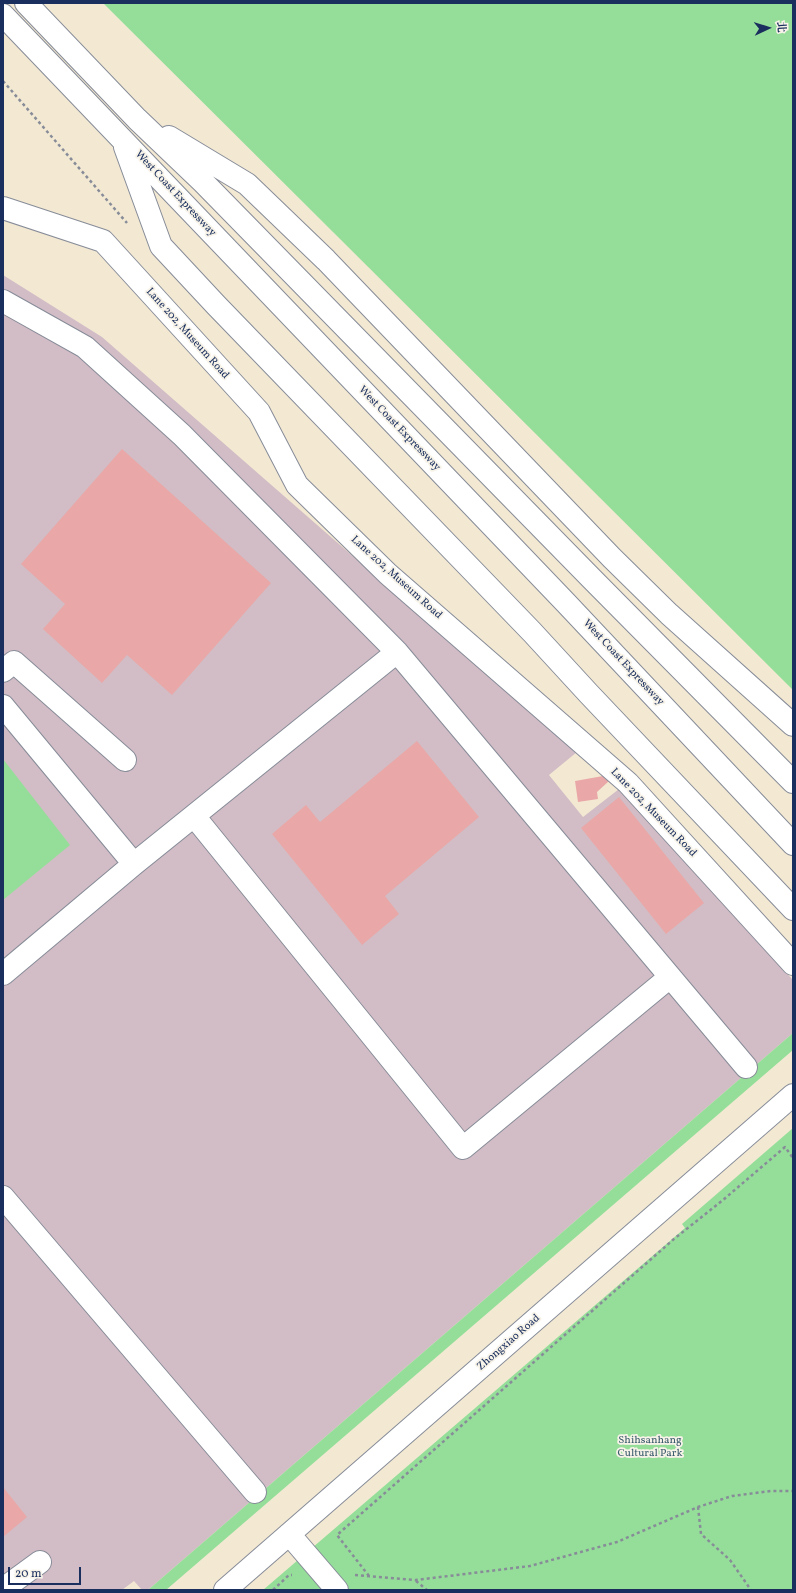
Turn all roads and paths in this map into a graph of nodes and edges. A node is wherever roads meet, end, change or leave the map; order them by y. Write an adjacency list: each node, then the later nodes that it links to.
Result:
1 (26, 3): 3 (main road)
2 (3, 15): 4 (main road, West Coast Expressway)
3 (137, 118): 10 (main road); 12 (main road)
4 (121, 136): 14 (main road, West Coast Expressway); 16 (main road)
5 (3, 208): 17 (main road, Lane 202, Museum Road)
6 (3, 301): 7 (main road)
7 (397, 652): 13 (main road); 19 (main road)
8 (3, 671): 11 (main road)
9 (3, 706): 15 (main road)
10 (793, 725)
11 (125, 760)
12 (793, 782)
13 (194, 816): 15 (main road); 19 (main road)
14 (793, 844)
15 (134, 864): 18 (main road)
16 (793, 909)
17 (793, 964)
18 (3, 974)
19 (670, 977): 20 (main road)
20 (746, 1067)
21 (792, 1097): 28 (main road, Zhongxiao Road)
22 (793, 1158): 31 (path)
23 (3, 1197): 24 (main road)
24 (10, 1219): 26 (main road)
25 (793, 1491): 27 (path)
26 (256, 1492)
27 (698, 1507): 32 (path); 37 (path)
28 (289, 1534): 30 (main road); 34 (main road, Zhongxiao Road)
29 (40, 1562): 33 (main road)
30 (323, 1574): 31 (path); 35 (main road)
31 (369, 1576): 32 (path)
32 (416, 1580): 36 (path)
33 (3, 1589)
34 (225, 1590)
35 (336, 1590)
36 (427, 1590)
37 (751, 1590)

